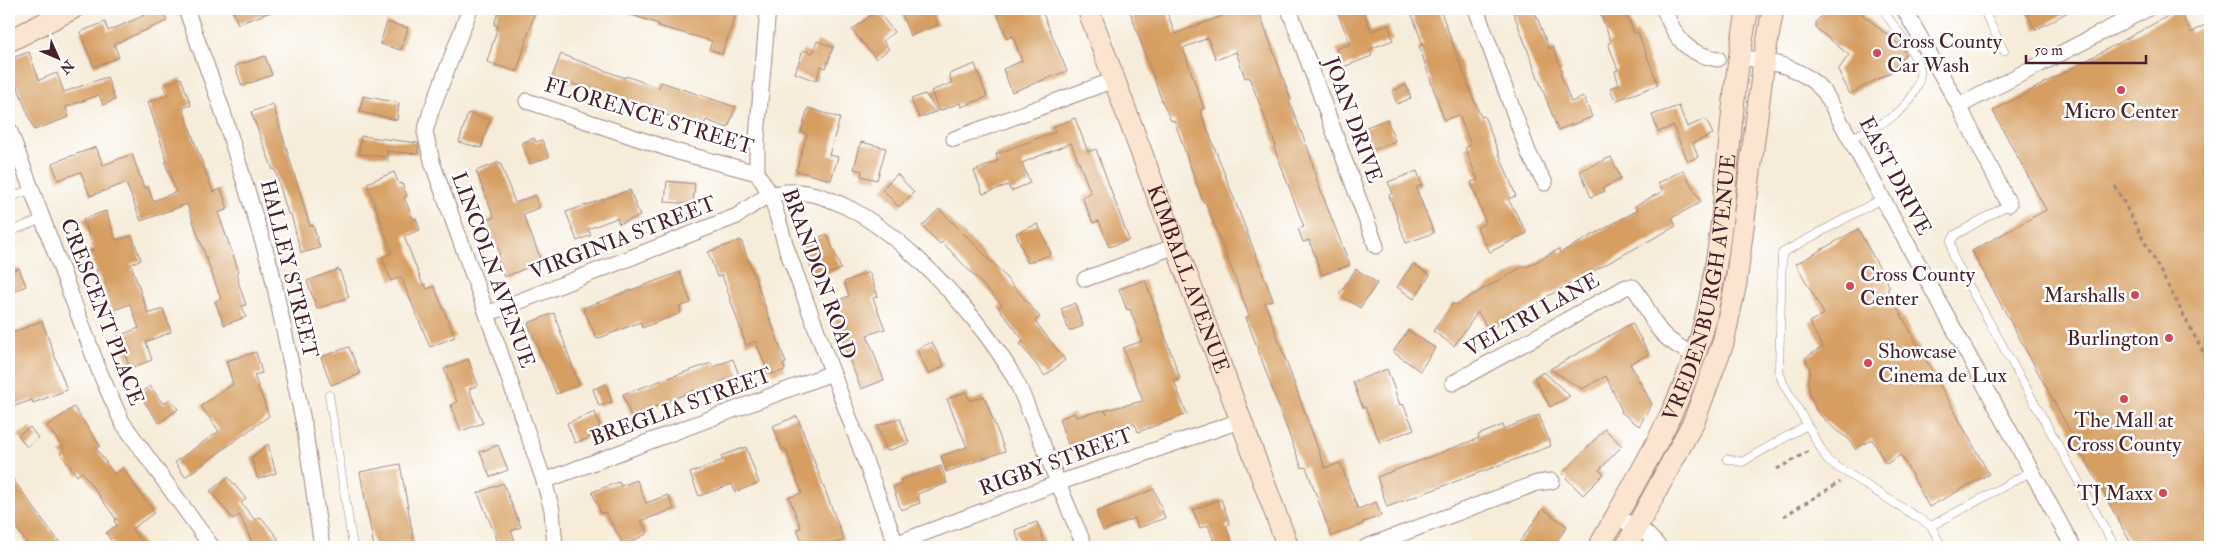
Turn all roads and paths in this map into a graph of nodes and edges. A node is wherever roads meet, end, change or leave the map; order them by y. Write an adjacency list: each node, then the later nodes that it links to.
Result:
1 (72, 9): 16 (street)
2 (186, 9): 63 (street, HALLEY STREET)
3 (470, 9): 41 (street, LINCOLN AVENUE)
4 (768, 9): 28 (street, BRANDON ROAD)
5 (1088, 9): 21 (street, KIMBALL AVENUE)
6 (1289, 9): 39 (street, JOAN DRIVE)
7 (1476, 9): 29 (street)
8 (1664, 9): 19 (street)
9 (1748, 9): 18 (street, VREDENBURGH AVENUE)
10 (1772, 9): 20 (street, VREDENBURGH AVENUE)
11 (1904, 9): 23 (street)
12 (1983, 9): 17 (lane)
13 (2147, 9): 14 (street)
14 (2125, 14): 23 (street)
15 (1887, 16): 25 (lane)
16 (9, 41)
17 (2004, 51)
18 (1740, 57): 20 (street, EAST DRIVE); 42 (street, VREDENBURGH AVENUE)
19 (1718, 59)
20 (1764, 60): 25 (street, EAST DRIVE); 60 (street, VREDENBURGH AVENUE)
21 (1114, 80): 26 (street); 38 (street, KIMBALL AVENUE)
22 (527, 101): 28 (street, FLORENCE STREET)
23 (1959, 106): 35 (street)
24 (9, 129): 27 (street, CRESCENT PLACE)
25 (1850, 138): 34 (street, EAST DRIVE)
26 (954, 139)
27 (13, 151): 31 (street, CRESCENT PLACE)
28 (758, 173): 32 (street, BRANDON ROAD)
29 (1545, 183)
30 (2116, 186): 43 (path)
31 (32, 189): 33 (lane); 36 (street, CRESCENT PLACE)
32 (771, 195): 41 (street, VIRGINIA STREET); 44 (street, BRANDON ROAD); 56 (street)
33 (9, 198)
34 (1883, 198): 48 (lane); 52 (street, EAST DRIVE)
35 (2009, 204): 74 (lane)
36 (44, 218): 37 (lane); 62 (street, CRESCENT PLACE)
37 (9, 232)
38 (1176, 246): 40 (street); 47 (street, KIMBALL AVENUE)
39 (1376, 246)
40 (1085, 279)
41 (487, 314): 53 (street, LINCOLN AVENUE)
42 (1695, 355): 45 (street, VELTRI LANE); 57 (street, VREDENBURGH AVENUE)
43 (2210, 365)
44 (832, 373): 53 (street, BREGLIA STREET); 61 (street, BRANDON ROAD)
45 (1453, 383)
46 (329, 395): 64 (lane)
47 (1240, 421): 56 (street, RIGBY STREET); 67 (street, KIMBALL AVENUE)
48 (1807, 425): 50 (lane); 59 (lane)
49 (1809, 451): 51 (path)
50 (1727, 459)
51 (1777, 469)
52 (2032, 471): 59 (lane); 73 (street, EAST DRIVE)
53 (544, 481): 65 (street, LINCOLN AVENUE)
54 (1552, 481): 68 (street)
55 (1841, 482): 58 (path)
56 (1058, 483): 61 (street, RIGBY STREET); 66 (street)
57 (1616, 516): 60 (street); 69 (street, VREDENBURGH AVENUE)
58 (1784, 516)
59 (1931, 526): 72 (lane)
60 (1637, 527): 70 (street, VREDENBURGH AVENUE); 71 (street)
61 (891, 546)
62 (212, 547)
63 (322, 547)
64 (353, 547)
65 (555, 547)
66 (1085, 547)
67 (1288, 547)
68 (1366, 547)
69 (1599, 547)
70 (1626, 547)
71 (1659, 547)
72 (1942, 547)
73 (2073, 547)
74 (2115, 547)

